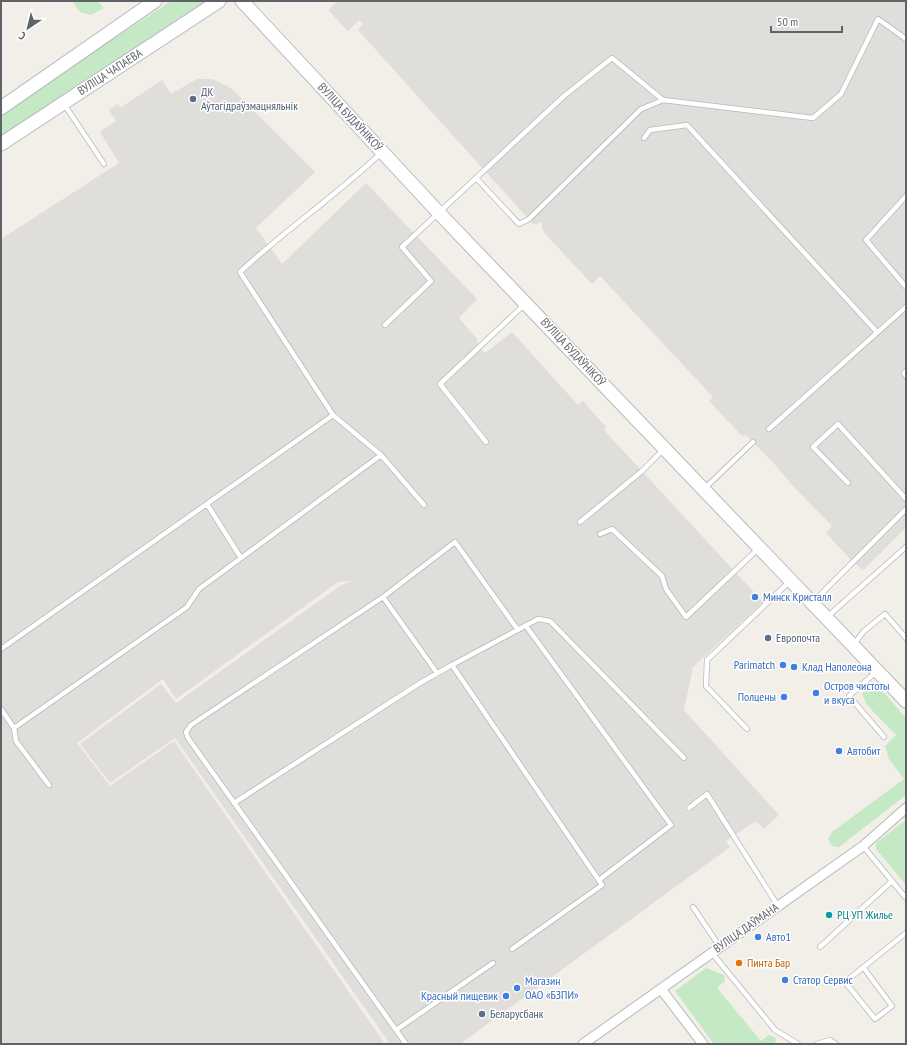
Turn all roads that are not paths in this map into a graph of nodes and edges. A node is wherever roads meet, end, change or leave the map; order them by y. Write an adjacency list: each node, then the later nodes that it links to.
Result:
1 (155, 1): 7 (main road)
2 (219, 1): 6 (main road, ВУЛІЦА ЧАПАЕВА)
3 (242, 1): 10 (main road, ВУЛІЦА БУДАЎНІКОЎ)
4 (906, 39): 5 (lane)
5 (663, 100): 12 (lane); 12 (lane)
6 (63, 103): 9 (main road, ВУЛІЦА ЧАПАЕВА); 11 (lane)
7 (1, 108)
8 (644, 138): 19 (lane)
9 (1, 144)
10 (383, 152): 14 (main road, ВУЛІЦА БУДАЎНІКОЎ); 22 (lane)
11 (104, 164)
12 (476, 178): 14 (lane)
13 (906, 196): 15 (lane)
14 (439, 213): 16 (main road, ВУЛІЦА БУДАЎНІКОЎ); 18 (lane)
15 (906, 287)
16 (527, 303): 24 (lane); 26 (main road, ВУЛІЦА БУДАЎНІКОЎ)
17 (906, 307): 19 (lane)
18 (385, 325)
19 (877, 332): 23 (lane)
20 (906, 371): 21 (lane)
21 (906, 376)
22 (333, 415): 27 (lane); 31 (lane)
23 (769, 429)
24 (486, 442)
25 (753, 442): 29 (lane)
26 (664, 449): 29 (main road, ВУЛІЦА БУДАЎНІКОЎ); 34 (lane)
27 (380, 455): 32 (lane); 38 (lane)
28 (848, 483): 30 (lane)
29 (704, 489): 37 (main road, ВУЛІЦА БУДАЎНІКОЎ)
30 (906, 499)
31 (207, 504): 38 (lane); 47 (lane)
32 (424, 505)
33 (906, 509): 41 (lane)
34 (580, 522)
35 (600, 534): 37 (lane)
36 (906, 546): 42 (lane)
37 (760, 548): 39 (main road, ВУЛІЦА БУДАЎНІКОЎ)
38 (241, 558): 53 (lane)
39 (790, 581): 41 (main road, ВУЛІЦА БУДАЎНІКОЎ); 54 (lane)
40 (383, 597): 44 (lane); 50 (lane); 58 (lane)
41 (812, 603): 42 (main road, ВУЛІЦА БУДАЎНІКОЎ)
42 (826, 618): 46 (main road, ВУЛІЦА БУДАЎНІКОЎ)
43 (526, 626): 44 (lane); 56 (lane); 62 (lane)
44 (518, 630): 48 (lane)
45 (906, 638): 46 (lane)
46 (852, 646): 49 (main road, ВУЛІЦА БУДАЎНІКОЎ)
47 (1, 649)
48 (452, 665): 50 (lane); 62 (lane)
49 (877, 671): 51 (main road, ВУЛІЦА БУДАЎНІКОЎ); 55 (lane)
50 (437, 673): 58 (lane)
51 (906, 701)
52 (1, 709): 53 (lane)
53 (14, 728): 57 (lane)
54 (747, 729)
55 (884, 737)
56 (684, 758)
57 (49, 785)
58 (234, 803): 75 (lane)
59 (689, 808): 65 (lane)
60 (906, 808): 61 (street, ВУЛІЦА ДАЎМАНА)
61 (862, 846): 63 (lane); 65 (street, ВУЛІЦА ДАЎМАНА)
62 (598, 880): 70 (lane)
63 (892, 880): 64 (lane); 69 (lane)
64 (906, 897)
65 (778, 906): 68 (street, ВУЛІЦА ДАЎМАНА)
66 (693, 907): 68 (lane)
67 (906, 934): 73 (lane)
68 (720, 947): 71 (street, ВУЛІЦА ДАЎМАНА)
69 (820, 947)
70 (512, 948)
71 (712, 953): 74 (street, ВУЛІЦА ДАЎМАНА); 79 (lane)
72 (493, 963): 75 (lane)
73 (863, 967): 73 (lane)
74 (662, 989): 77 (street, ВУЛІЦА ДАЎМАНА); 78 (street)
75 (396, 1030): 76 (lane)
76 (406, 1044)
77 (583, 1044)
78 (703, 1044)
79 (798, 1044)
80 (817, 1044): 81 (lane)
81 (836, 1044)

